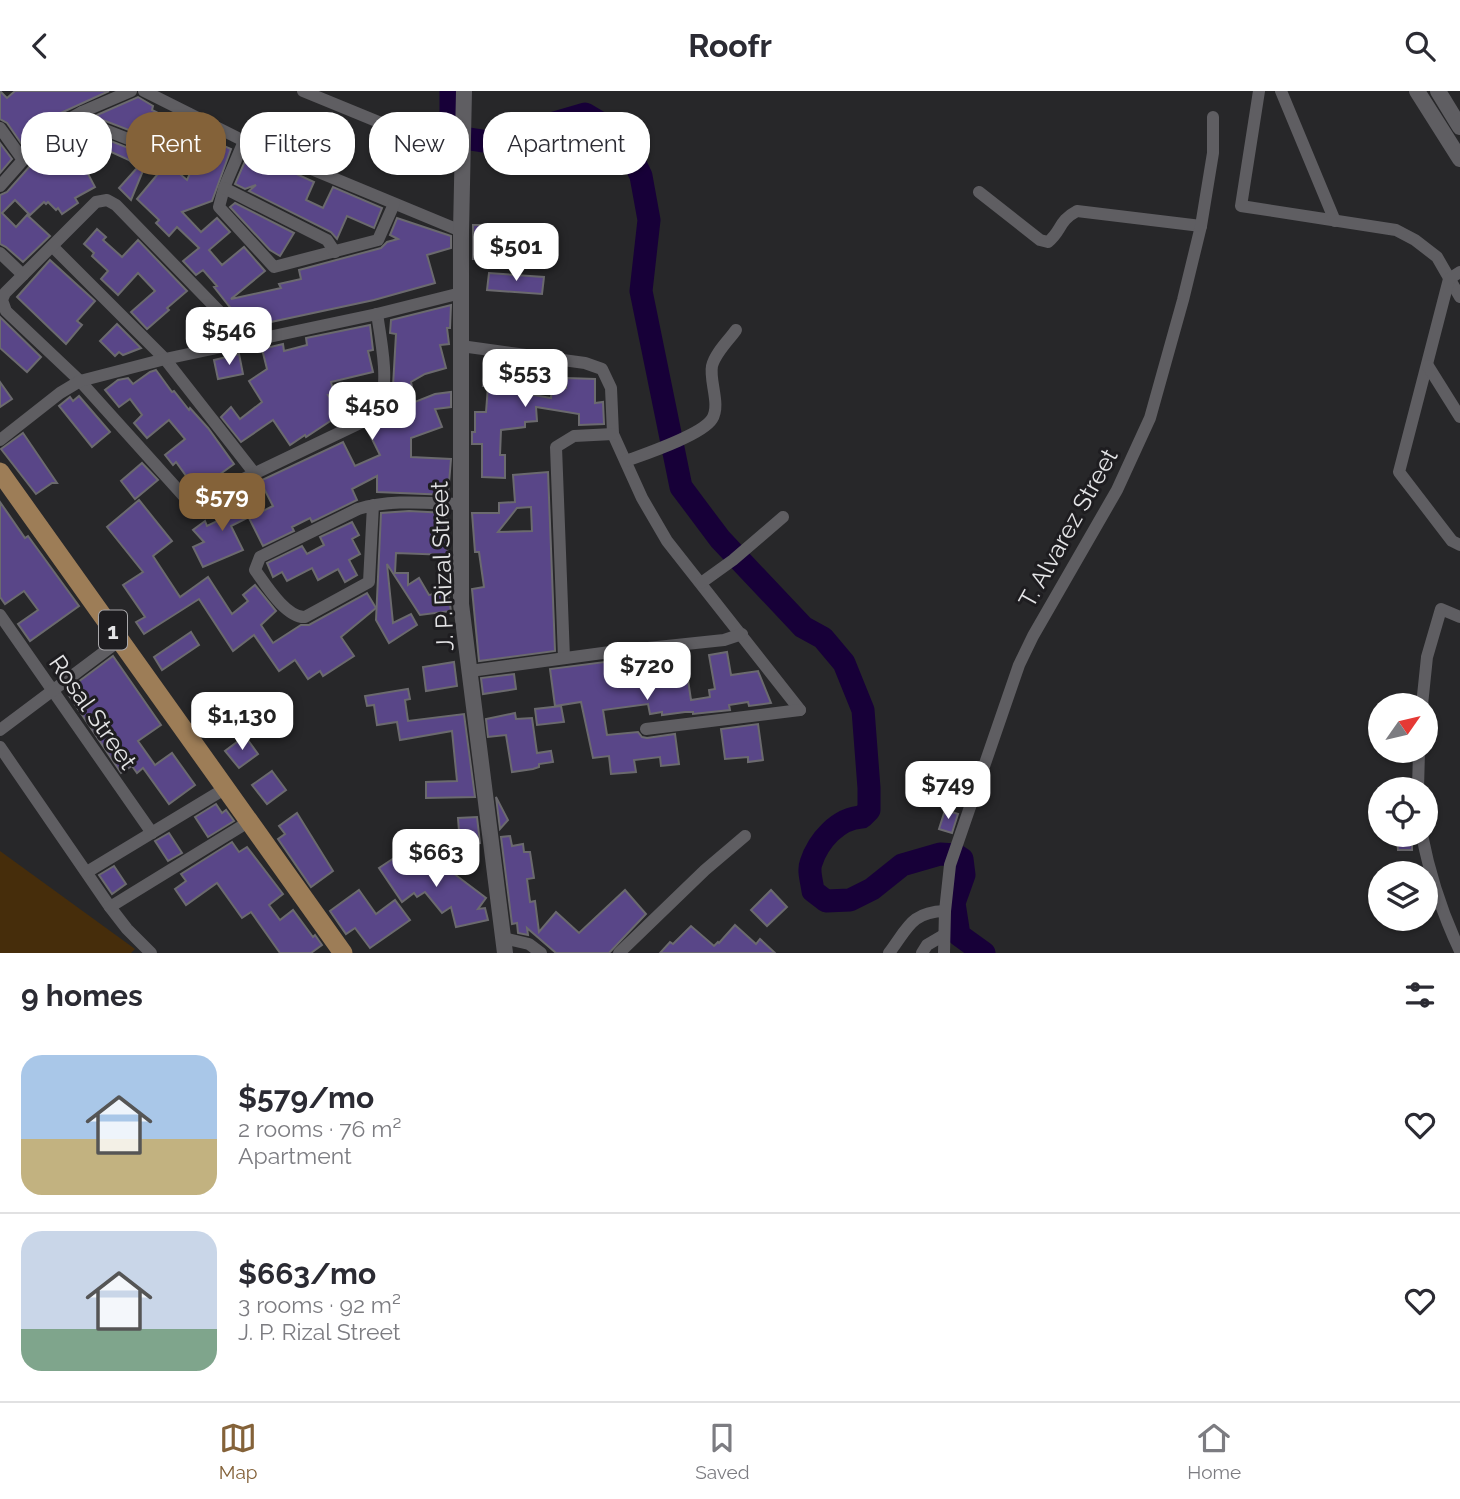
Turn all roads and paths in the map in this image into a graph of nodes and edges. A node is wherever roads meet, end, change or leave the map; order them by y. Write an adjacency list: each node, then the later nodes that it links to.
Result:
1 (131, 91): 9 (street)
2 (144, 91): 10 (street)
3 (303, 91): 13 (street)
4 (464, 91): 11 (main road, J. P. Rizal Street)
5 (1259, 91): 24 (street)
6 (1280, 91): 24 (street)
7 (1417, 91): 17 (main road)
8 (1438, 91): 14 (main road)
9 (82, 112)
10 (186, 112)
11 (464, 112)
12 (1213, 117): 25 (street, T. Alvarez Street)
13 (369, 118)
14 (1460, 127)
15 (0, 128): 20 (street)
16 (240, 150): 21 (street)
17 (1460, 159)
18 (325, 175): 23 (street)
19 (463, 175): 26 (main road, J. P. Rizal Street)
20 (0, 185)
21 (224, 188): 28 (street); 28 (street)
22 (979, 192): 25 (street)
23 (394, 204): 26 (street); 28 (street)
24 (1335, 221): 31 (street)
25 (1201, 226): 70 (street, T. Alvarez Street)
26 (461, 231): 32 (main road, J. P. Rizal Street)
27 (53, 247): 30 (street); 36 (street); 38 (street)
28 (335, 252)
29 (0, 253): 30 (street)
30 (23, 275): 40 (street)
31 (1455, 275): 33 (street); 39 (street)
32 (461, 293): 34 (street); 37 (main road, J. P. Rizal Street)
33 (1460, 297)
34 (377, 314): 36 (street); 45 (street)
35 (736, 330): 44 (street)
36 (248, 341): 38 (street)
37 (461, 346): 42 (street); 47 (main road, J. P. Rizal Street)
38 (164, 359): 40 (street); 45 (street)
39 (1428, 366): 41 (street); 50 (street)
40 (80, 381): 43 (street); 45 (street)
41 (1460, 417)
42 (613, 434): 44 (street); 56 (street)
43 (0, 440)
44 (626, 461): 51 (street)
45 (256, 474)
46 (1, 477): 55 (main road, 1)
47 (460, 504): 48 (street); 57 (main road, J. P. Rizal Street)
48 (373, 505): 48 (street)
49 (783, 517): 51 (street)
50 (1460, 545)
51 (701, 583): 54 (street)
52 (0, 615): 58 (street, Rosal Street)
53 (1460, 617): 59 (street)
54 (742, 634): 56 (street); 60 (street)
55 (120, 640): 58 (street); 63 (main road, 1)
56 (564, 658): 57 (street)
57 (470, 671): 72 (main road, J. P. Rizal Street)
58 (52, 691): 61 (street); 65 (street, Rosal Street)
59 (1423, 693)
60 (646, 729)
61 (0, 730)
62 (0, 747): 67 (street)
63 (226, 788): 64 (main road, 1); 65 (street)
64 (250, 821): 68 (street); 75 (main road, 1)
65 (152, 833): 67 (street)
66 (745, 836): 77 (street)
67 (87, 872): 68 (street)
68 (110, 907): 74 (street)
69 (1438, 910): 73 (street)
70 (945, 911): 71 (street, T. Alvarez Street); 78 (street)
71 (944, 935): 79 (street); 80 (street, T. Alvarez Street)
72 (504, 945): 76 (street)
73 (1457, 951)
74 (151, 953)
75 (343, 953)
76 (541, 953)
77 (619, 953)
78 (889, 953)
79 (922, 953)
80 (944, 953)

